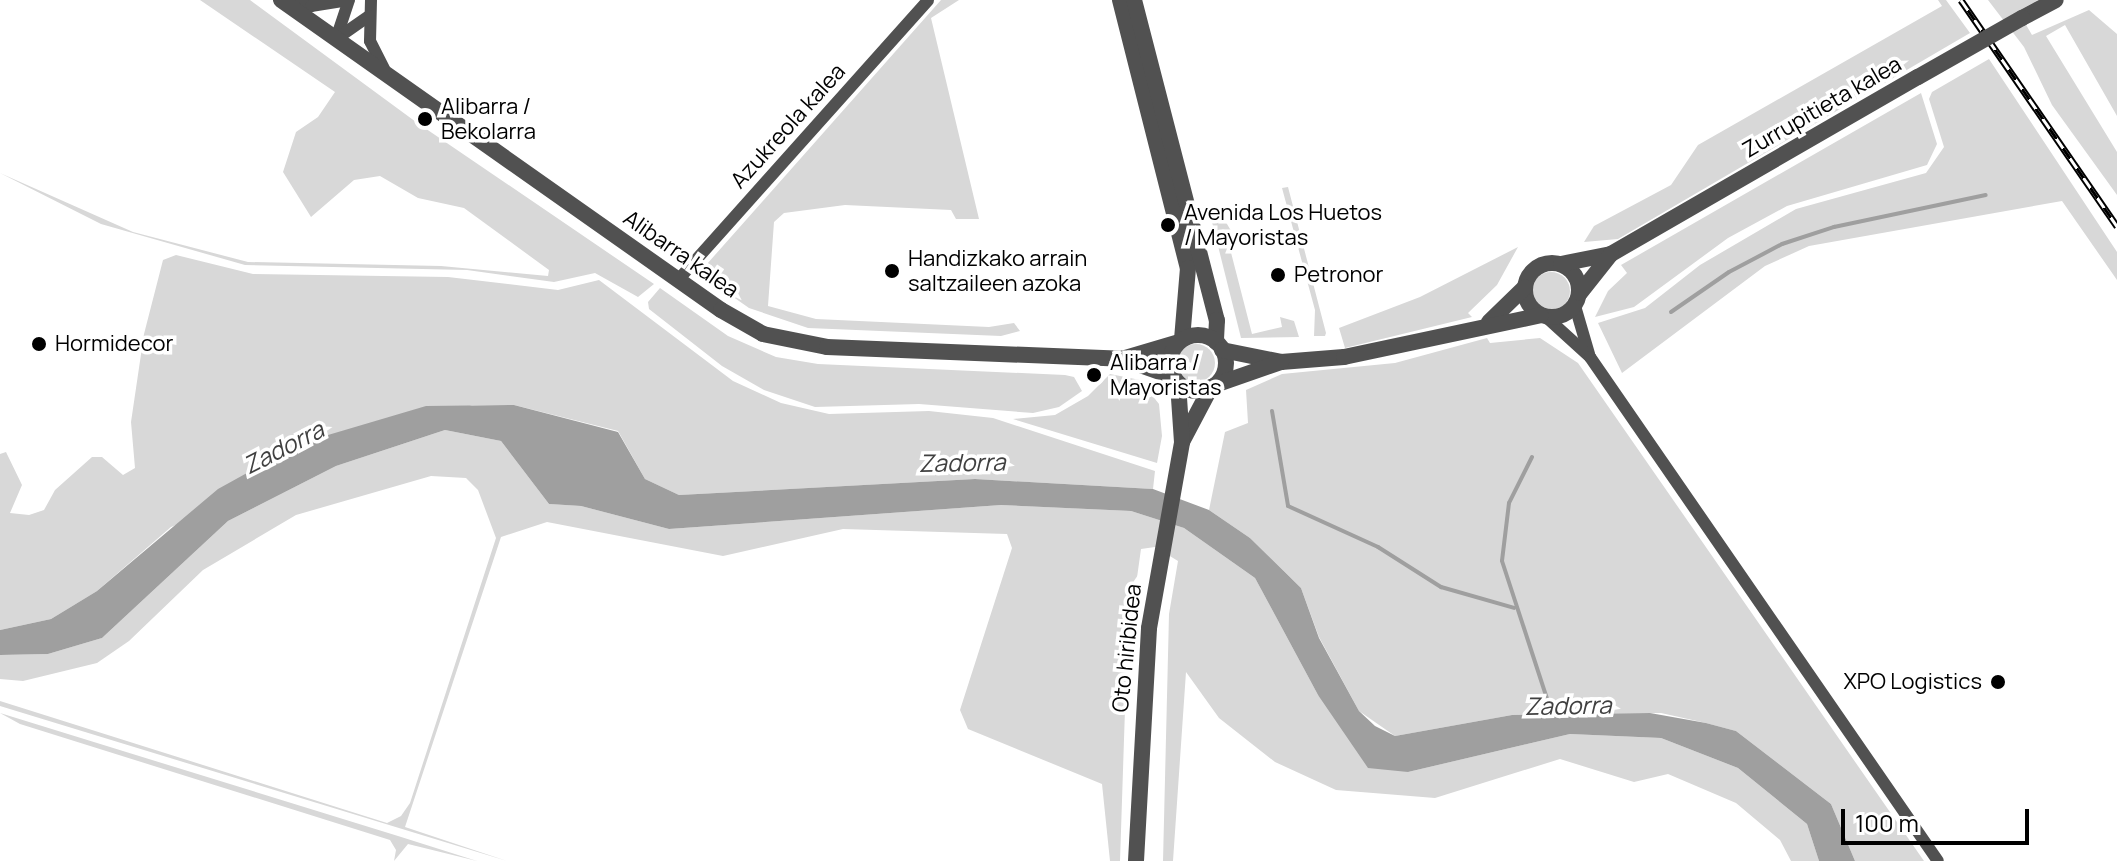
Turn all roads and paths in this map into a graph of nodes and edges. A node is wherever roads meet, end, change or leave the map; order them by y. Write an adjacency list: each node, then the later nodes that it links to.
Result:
1 (349, 0): 7 (street); 9 (street)
2 (371, 0): 8 (street)
3 (928, 0): 13 (street, Azukreola kalea)
4 (1120, 0): 18 (street)
5 (1134, 0): 19 (street)
6 (2056, 0): 11 (street, Zurrupitieta kalea, bridge)
7 (283, 1): 9 (street, Alibarra kalea)
8 (369, 16): 9 (street); 10 (street)
9 (336, 39): 10 (street, Alibarra kalea)
10 (388, 75): 13 (street, Alibarra kalea)
11 (1611, 254): 12 (street, Zurrupitieta kalea); 15 (street, Zurrupitieta kalea)
12 (1561, 264): 14 (street); 15 (street)
13 (678, 280): 21 (street, Alibarra kalea)
14 (1525, 287): 16 (street); 17 (street)
15 (1577, 300): 16 (street); 20 (street)
16 (1543, 316): 17 (street); 20 (street)
17 (1489, 322): 22 (street)
18 (1181, 341): 19 (street); 21 (street, Alibarra kalea); 23 (street)
19 (1219, 346): 22 (street); 24 (street)
20 (1590, 357): 27 (street)
21 (1122, 359): 23 (street, Alibarra kalea)
22 (1281, 362): 24 (street)
23 (1176, 380): 24 (street); 25 (street, Oto hiribidea)
24 (1213, 386): 25 (street, Oto hiribidea)
25 (1182, 442): 26 (street, Oto hiribidea)
26 (1136, 861)
27 (1938, 861)

